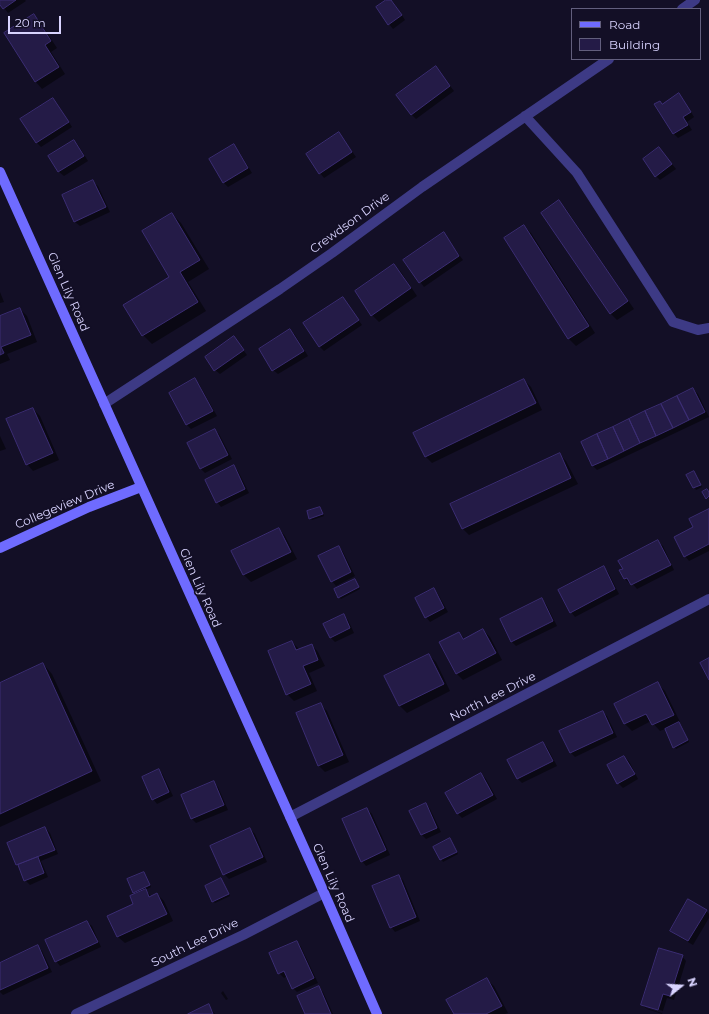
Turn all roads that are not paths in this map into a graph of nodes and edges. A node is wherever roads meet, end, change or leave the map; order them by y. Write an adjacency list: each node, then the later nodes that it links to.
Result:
1 (695, 0): 2 (street)
2 (683, 8)
3 (608, 60): 4 (street, Crewdson Drive)
4 (525, 116): 6 (street); 7 (street, Crewdson Drive)
5 (0, 172): 7 (street, Glen Lily Road)
6 (709, 328)
7 (104, 404): 8 (street, Glen Lily Road)
8 (141, 487): 9 (street, Collegeview Drive); 11 (street, Glen Lily Road)
9 (0, 548)
10 (709, 600): 11 (street, North Lee Drive)
11 (290, 817): 12 (street, Glen Lily Road)
12 (324, 893): 13 (street, South Lee Drive); 14 (street, Glen Lily Road)
13 (76, 1014)
14 (377, 1014)

